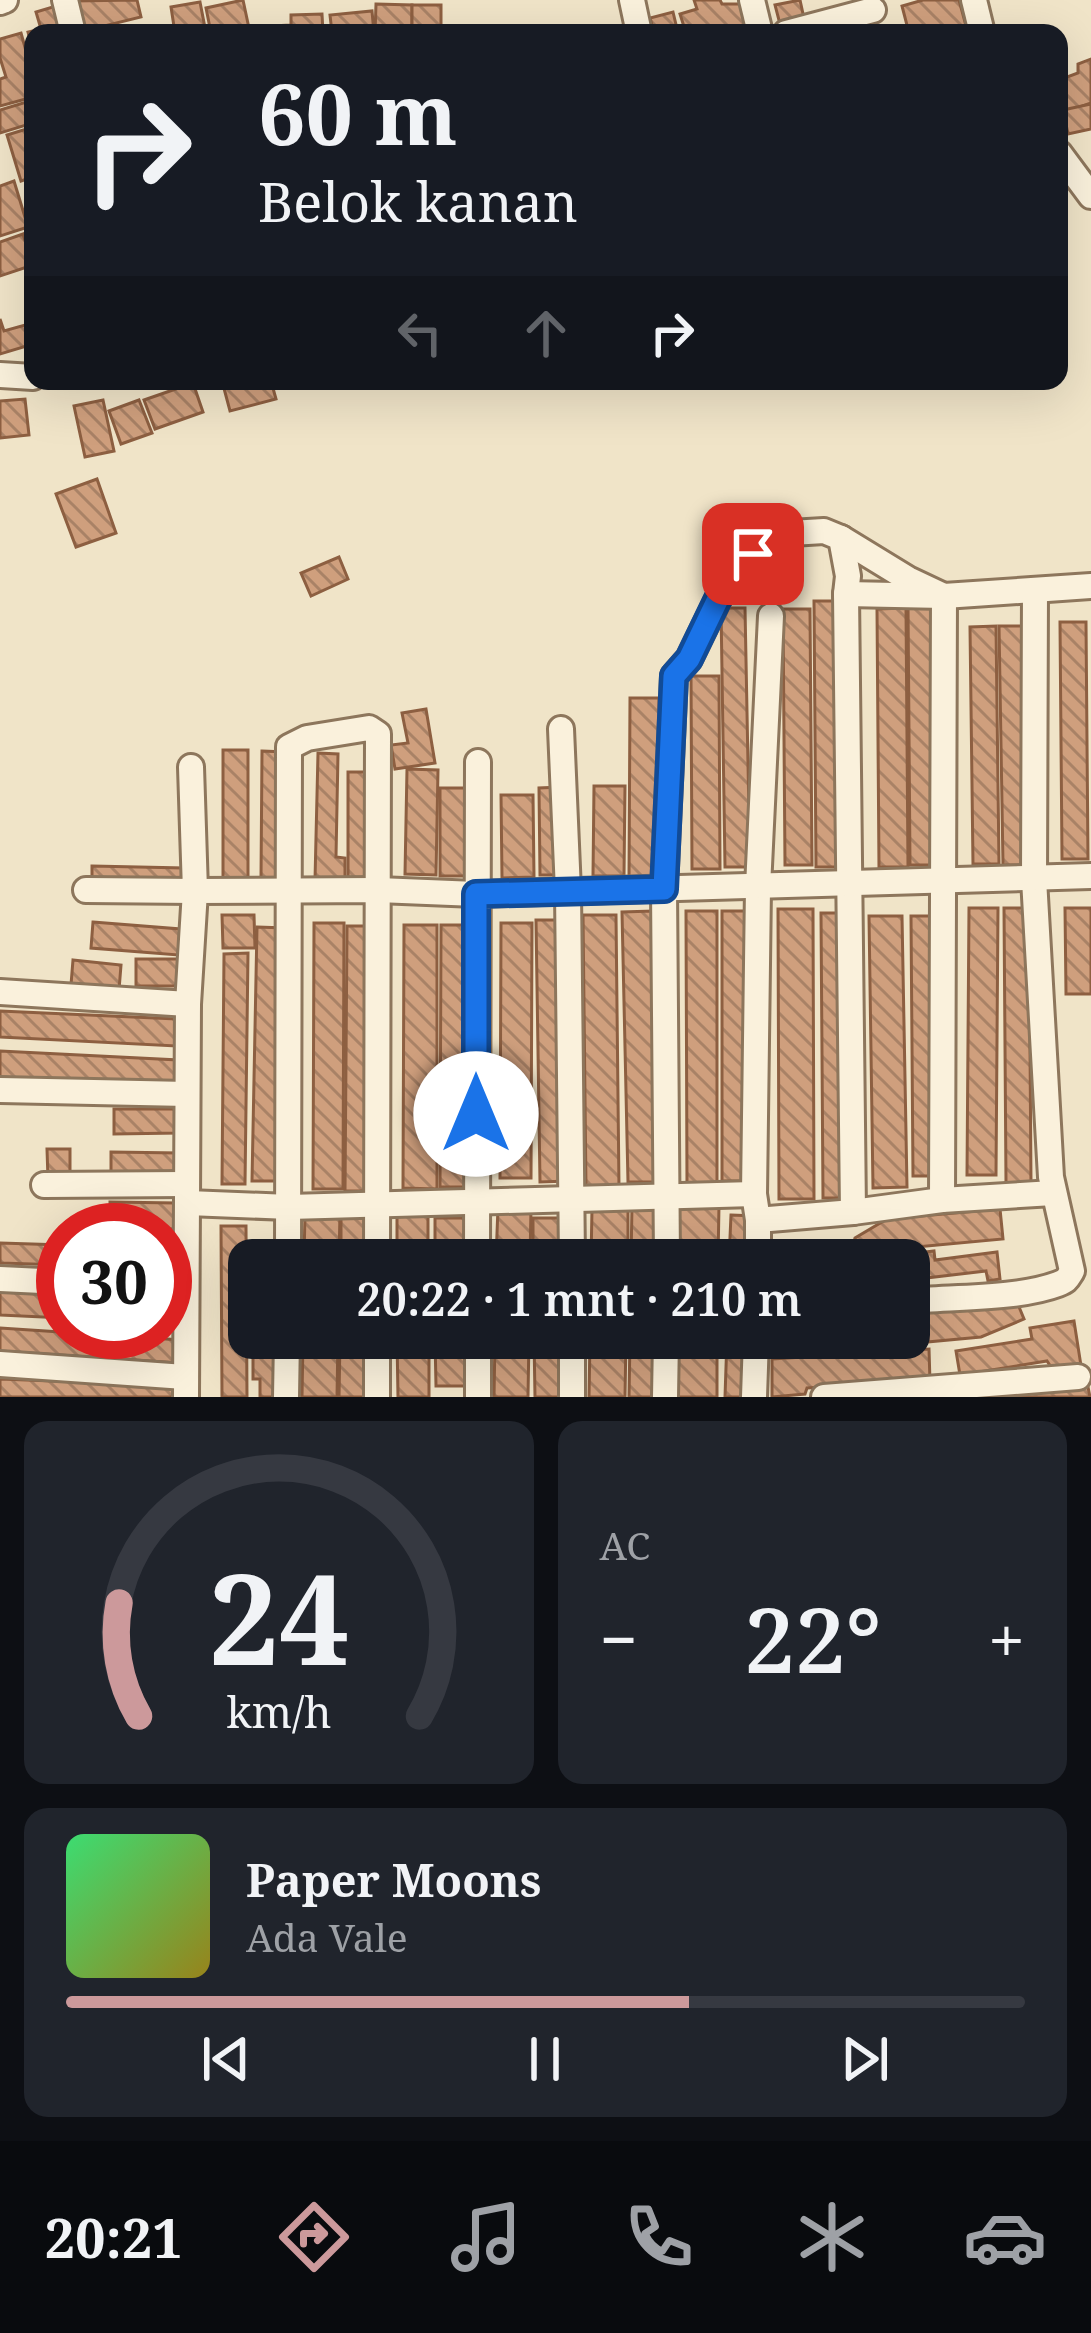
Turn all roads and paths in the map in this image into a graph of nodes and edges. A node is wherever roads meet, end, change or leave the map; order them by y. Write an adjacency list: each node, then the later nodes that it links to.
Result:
1 (874, 14): 2 (street)
2 (828, 24)
3 (1068, 165): 4 (street)
4 (1091, 196)
5 (841, 538): 8 (street); 9 (street); 19 (street)
6 (1091, 586): 7 (street)
7 (1035, 590): 9 (street); 15 (street)
8 (846, 594): 9 (street); 17 (street)
9 (944, 596): 16 (street)
10 (770, 616): 18 (street)
11 (561, 729): 24 (street)
12 (478, 762): 25 (street)
13 (191, 766): 22 (street)
14 (1091, 876): 15 (street)
15 (1034, 879): 16 (street); 32 (street)
16 (944, 882): 17 (street); 35 (street)
17 (850, 884): 18 (street); 41 (street)
18 (758, 886): 19 (street); 40 (street)
19 (664, 889): 24 (street); 33 (street)
20 (86, 890): 22 (street)
21 (379, 890): 23 (street); 23 (street); 25 (street); 38 (street)
22 (195, 891): 23 (street); 27 (street)
23 (288, 891): 39 (street)
24 (568, 892): 25 (street); 34 (street)
25 (476, 894): 36 (street)
26 (0, 992): 27 (street)
27 (188, 1004): 29 (street)
28 (0, 1090): 29 (street)
29 (187, 1094): 31 (street)
30 (44, 1185): 31 (street)
31 (186, 1193): 37 (street); 39 (street)
32 (1053, 1193): 35 (street); 50 (street)
33 (668, 1196): 34 (street); 40 (street); 46 (street)
34 (572, 1199): 36 (street); 45 (street)
35 (942, 1200): 41 (street)
36 (477, 1202): 38 (street); 44 (street)
37 (185, 1203)
38 (376, 1204): 39 (street); 43 (street)
39 (289, 1207): 42 (street)
40 (756, 1207): 41 (street); 47 (street)
41 (853, 1212)
42 (288, 1239)
43 (376, 1239)
44 (477, 1239)
45 (572, 1239)
46 (667, 1239)
47 (757, 1239)
48 (0, 1279): 49 (street)
49 (36, 1281)
50 (930, 1299)
51 (287, 1359): 60 (street)
52 (376, 1359): 61 (street)
53 (478, 1359): 62 (street)
54 (572, 1359): 63 (street)
55 (666, 1359): 64 (street)
56 (755, 1359): 65 (street)
57 (0, 1364): 59 (street)
58 (1078, 1377): 66 (street)
59 (186, 1387)
60 (286, 1397)
61 (376, 1397)
62 (478, 1397)
63 (572, 1397)
64 (665, 1397)
65 (754, 1397)
66 (824, 1397)

